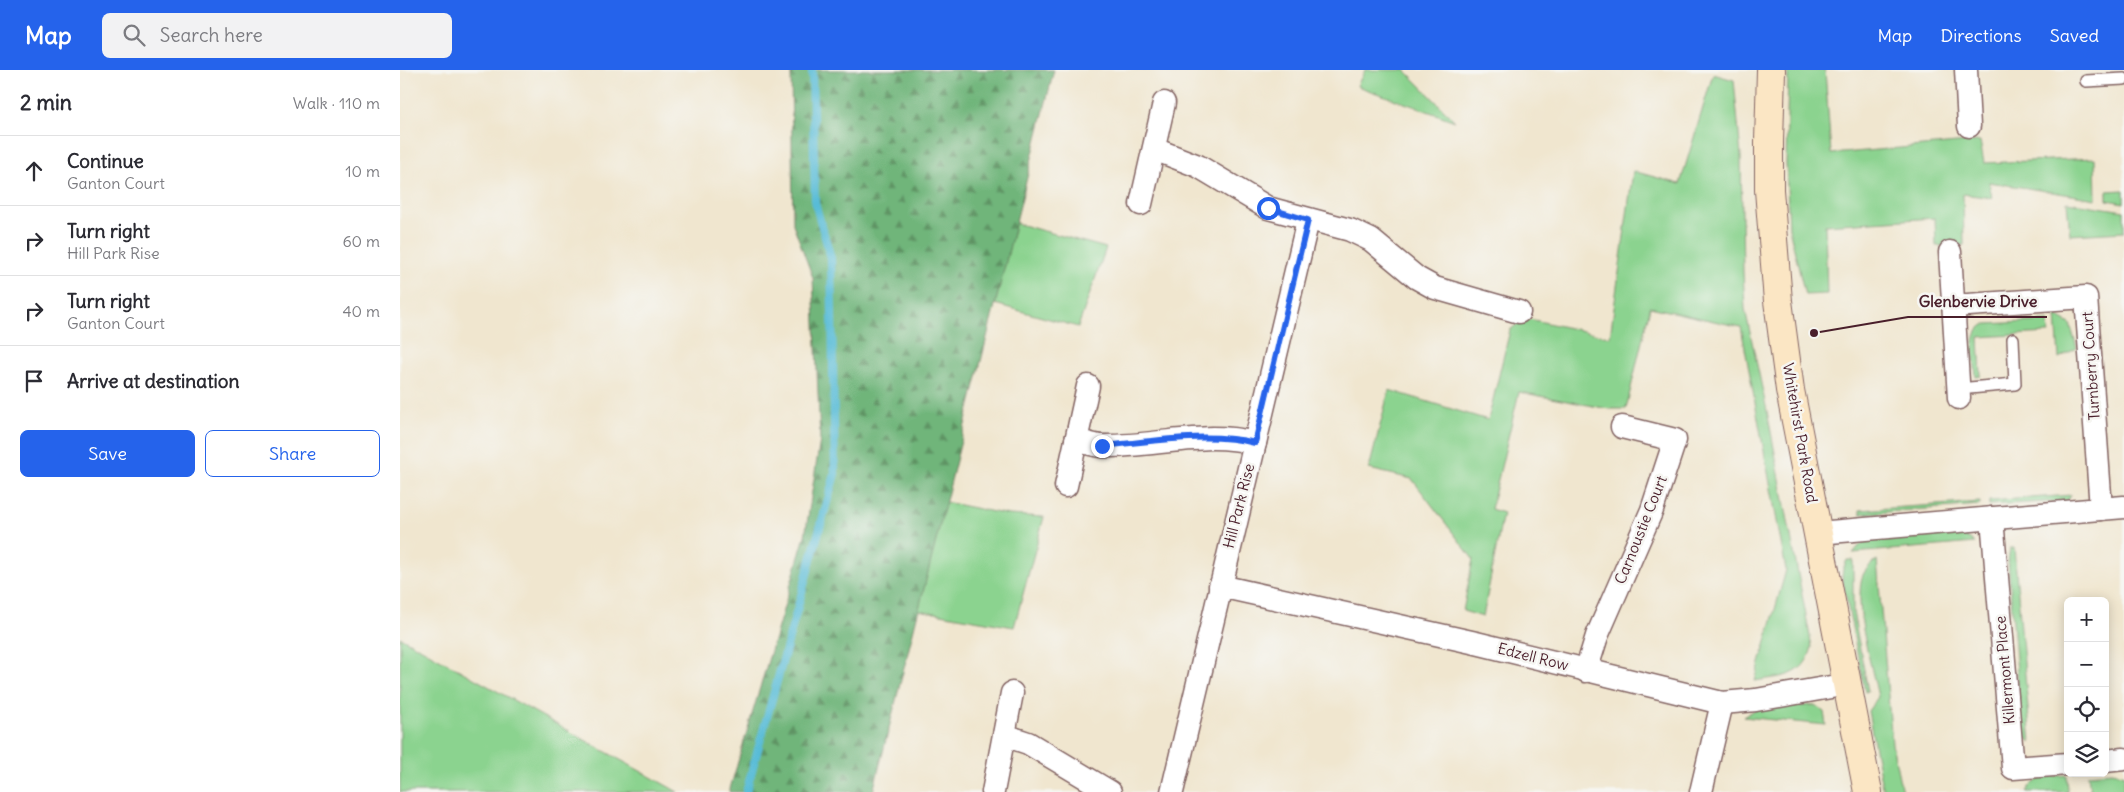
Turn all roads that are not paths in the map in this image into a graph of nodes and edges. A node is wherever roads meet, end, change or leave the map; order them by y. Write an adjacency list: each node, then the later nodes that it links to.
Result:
1 (1771, 70): 23 (street, Whitehirst Park Road)
2 (1966, 70): 6 (street)
3 (2124, 79): 4 (lane)
4 (2086, 81)
5 (1164, 104): 7 (street)
6 (1970, 126)
7 (1154, 149): 8 (street); 9 (street)
8 (1141, 204)
9 (1308, 220): 12 (street); 18 (street, Hill Park Rise)
10 (1950, 252): 11 (street)
11 (1954, 306): 15 (street); 21 (street, Turnberry Court)
12 (1519, 312)
13 (2013, 340): 15 (lane)
14 (1088, 386): 17 (street)
15 (1958, 394)
16 (1622, 427): 25 (street, Carnoustie Court)
17 (1076, 440): 18 (street); 19 (street)
18 (1255, 443): 24 (street, Hill Park Rise)
19 (1066, 486)
20 (2124, 507): 21 (street)
21 (2101, 509): 22 (street)
22 (1992, 518): 23 (street); 32 (street, Killermont Place)
23 (1818, 532): 26 (street, Whitehirst Park Road)
24 (1220, 586): 25 (street, Edzell Row); 35 (street, Hill Park Rise)
25 (1586, 671): 28 (street, Edzell Row)
26 (1848, 684): 28 (street, Edzell Row); 37 (street, Whitehirst Park Road)
27 (1012, 693): 29 (street)
28 (1722, 703): 36 (street)
29 (1004, 736): 33 (street); 34 (street)
30 (2124, 759): 31 (street)
31 (2109, 761)
32 (2064, 764)
33 (993, 792)
34 (1110, 792)
35 (1172, 792)
36 (1701, 792)
37 (1868, 792)

